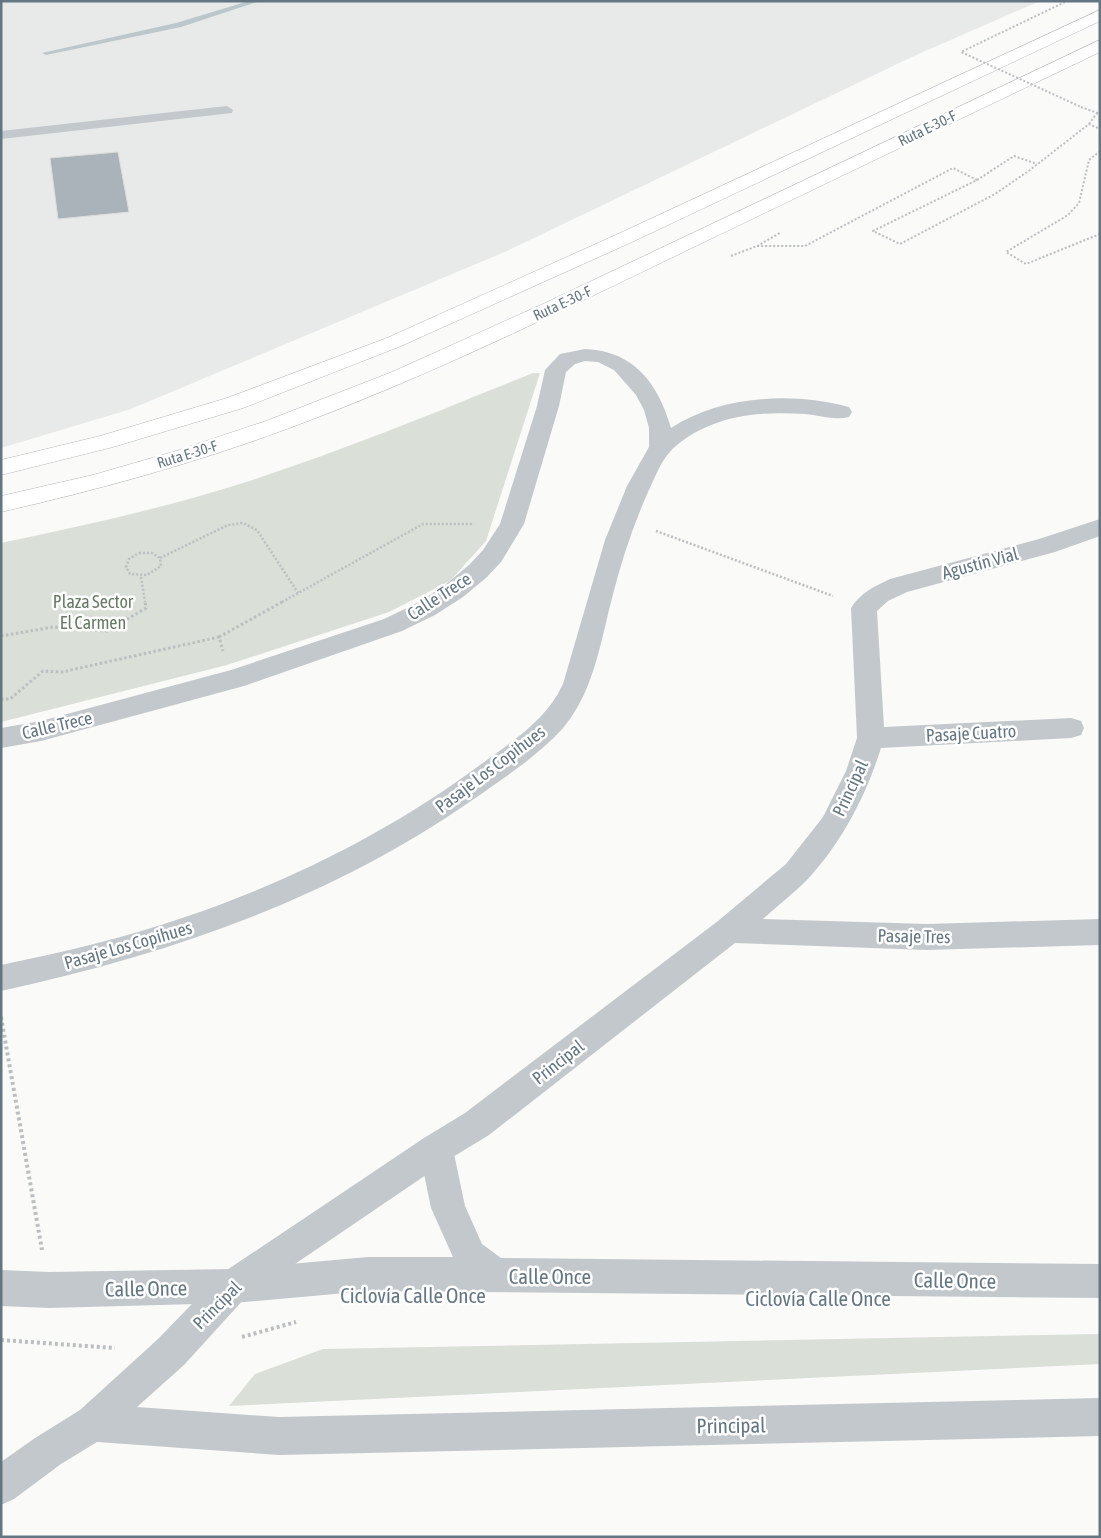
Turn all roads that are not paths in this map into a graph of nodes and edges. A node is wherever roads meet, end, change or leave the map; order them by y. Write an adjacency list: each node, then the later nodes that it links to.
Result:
1 (1100, 15): 7 (highway, Ruta E-30-F)
2 (1100, 45): 8 (highway, Ruta E-30-F)
3 (227, 110): 4 (lane)
4 (1, 136)
5 (841, 412): 6 (street, Pasaje Los Copihues)
6 (660, 448): 12 (street, Calle Trece); 16 (street, Pasaje Los Copihues)
7 (1, 468)
8 (1, 504)
9 (1100, 527): 10 (street, Agustín Vial)
10 (864, 608): 13 (street, Principal)
11 (1072, 728): 13 (street, Pasaje Cuatro)
12 (1, 738)
13 (871, 738): 14 (street, Principal)
14 (729, 930): 15 (street, Pasaje Tres); 17 (street, Principal)
15 (1100, 932)
16 (1, 978)
17 (436, 1150): 18 (street); 20 (street, Principal)
18 (497, 1276): 19 (street, Calle Once); 20 (street, Calle Once)
19 (1100, 1281)
20 (233, 1286): 21 (street, Calle Once); 23 (street, Principal)
21 (1, 1288)
22 (1100, 1417): 23 (street, Principal)
23 (93, 1423): 24 (street, Principal)
24 (1, 1486)

